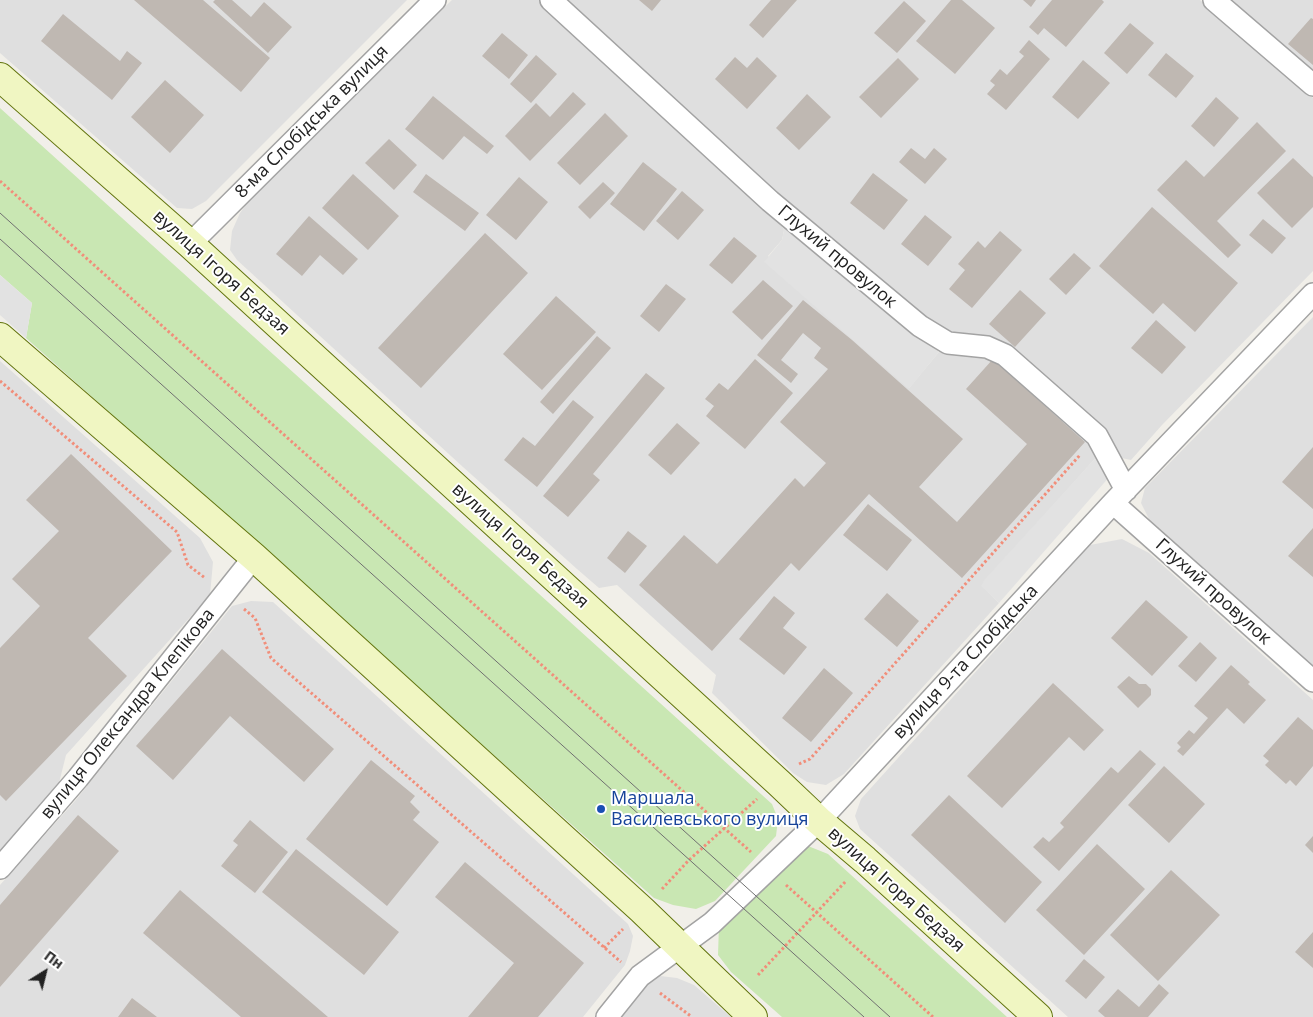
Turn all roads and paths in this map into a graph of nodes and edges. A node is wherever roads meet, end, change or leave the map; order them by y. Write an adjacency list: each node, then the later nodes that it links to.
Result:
1 (435, 0): 7 (street, 8-ма Слобідська вулиця)
2 (551, 0): 11 (street, Глухий провулок)
3 (1214, 0): 5 (street)
4 (0, 77): 7 (street, вулиця Ігоря Бедзая)
5 (1313, 85)
6 (0, 181): 20 (path)
7 (190, 244): 19 (street, вулиця Ігоря Бедзая)
8 (1313, 294): 12 (street, вулиця 9-та Слобідська)
9 (0, 337): 13 (street)
10 (0, 381): 14 (path)
11 (1097, 436): 12 (street, Глухий провулок); 17 (path)
12 (1120, 496): 16 (street, Глухий провулок); 19 (street, вулиця 9-та Слобідська)
13 (254, 557): 22 (street, вулиця Олександра Клепікова); 28 (street)
14 (188, 565)
15 (255, 618): 29 (path)
16 (1313, 681)
17 (797, 764)
18 (763, 794): 20 (path)
19 (819, 821): 28 (street, вулиця 9-та Слобідська); 37 (street, вулиця Ігоря Бедзая)
20 (725, 828): 21 (path); 25 (path)
21 (755, 856)
22 (0, 868)
23 (850, 877): 26 (path)
24 (780, 880): 26 (path)
25 (660, 892)
26 (816, 913): 31 (path); 36 (path)
27 (628, 924): 29 (path)
28 (680, 946): 33 (street, вулиця 9-та Слобідська); 35 (street)
29 (604, 948): 30 (path)
30 (625, 966)
31 (758, 975)
32 (655, 989): 34 (path)
33 (607, 1017)
34 (692, 1017)
35 (753, 1017)
36 (933, 1017)
37 (1038, 1017)

